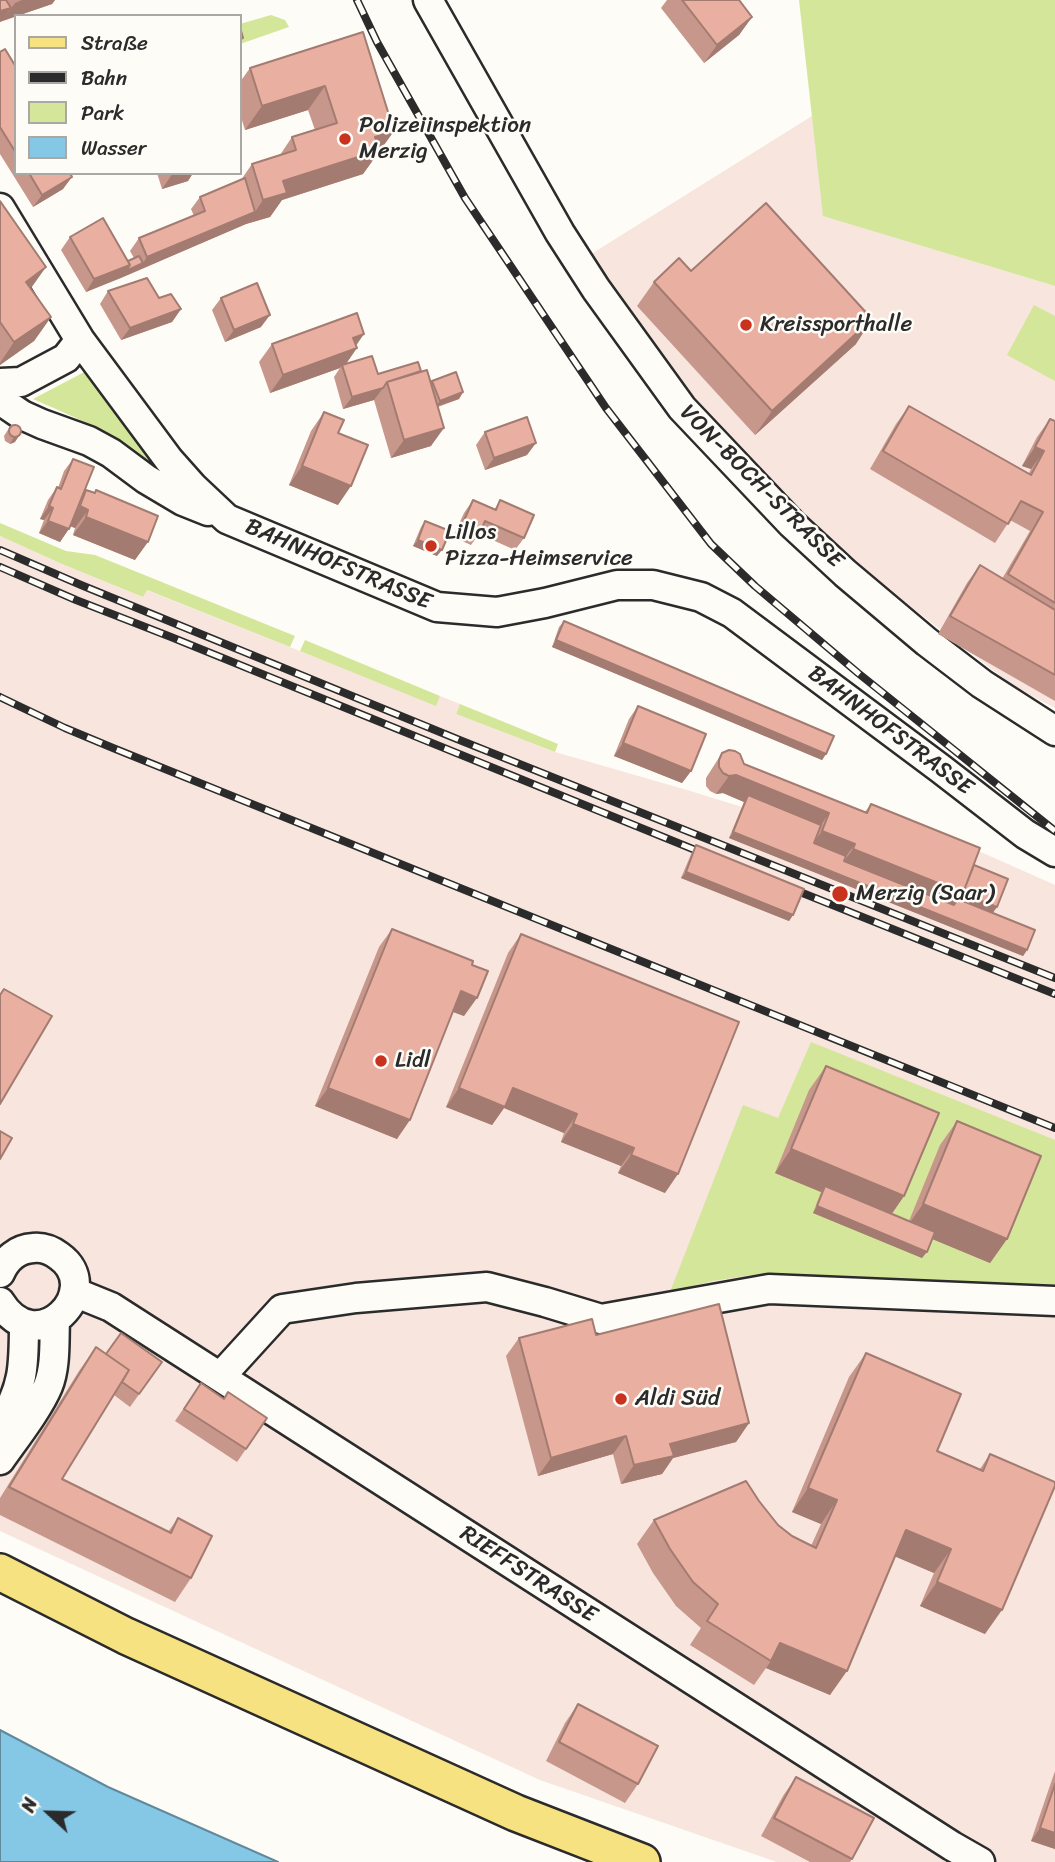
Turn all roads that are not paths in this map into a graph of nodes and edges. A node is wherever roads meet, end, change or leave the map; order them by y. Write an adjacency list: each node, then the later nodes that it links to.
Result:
1 (428, 0): 7 (street, VON-BOCH-STRASSE)
2 (0, 208): 3 (street, BAHNHOFSTRASSE)
3 (80, 340): 4 (street); 6 (street, BAHNHOFSTRASSE)
4 (0, 383)
5 (0, 400): 6 (street)
6 (227, 519): 8 (street, BAHNHOFSTRASSE)
7 (1055, 731)
8 (1055, 852)
9 (4, 1258): 10 (street)
10 (74, 1292): 13 (street); 15 (street, RIEFFSTRASSE)
11 (1055, 1301): 15 (street)
12 (0, 1302): 14 (street)
13 (55, 1320): 14 (street); 17 (street)
14 (24, 1324): 16 (street)
15 (220, 1377): 20 (street, RIEFFSTRASSE)
16 (0, 1424)
17 (0, 1460)
18 (0, 1572): 19 (main road)
19 (642, 1862)
20 (981, 1862)

